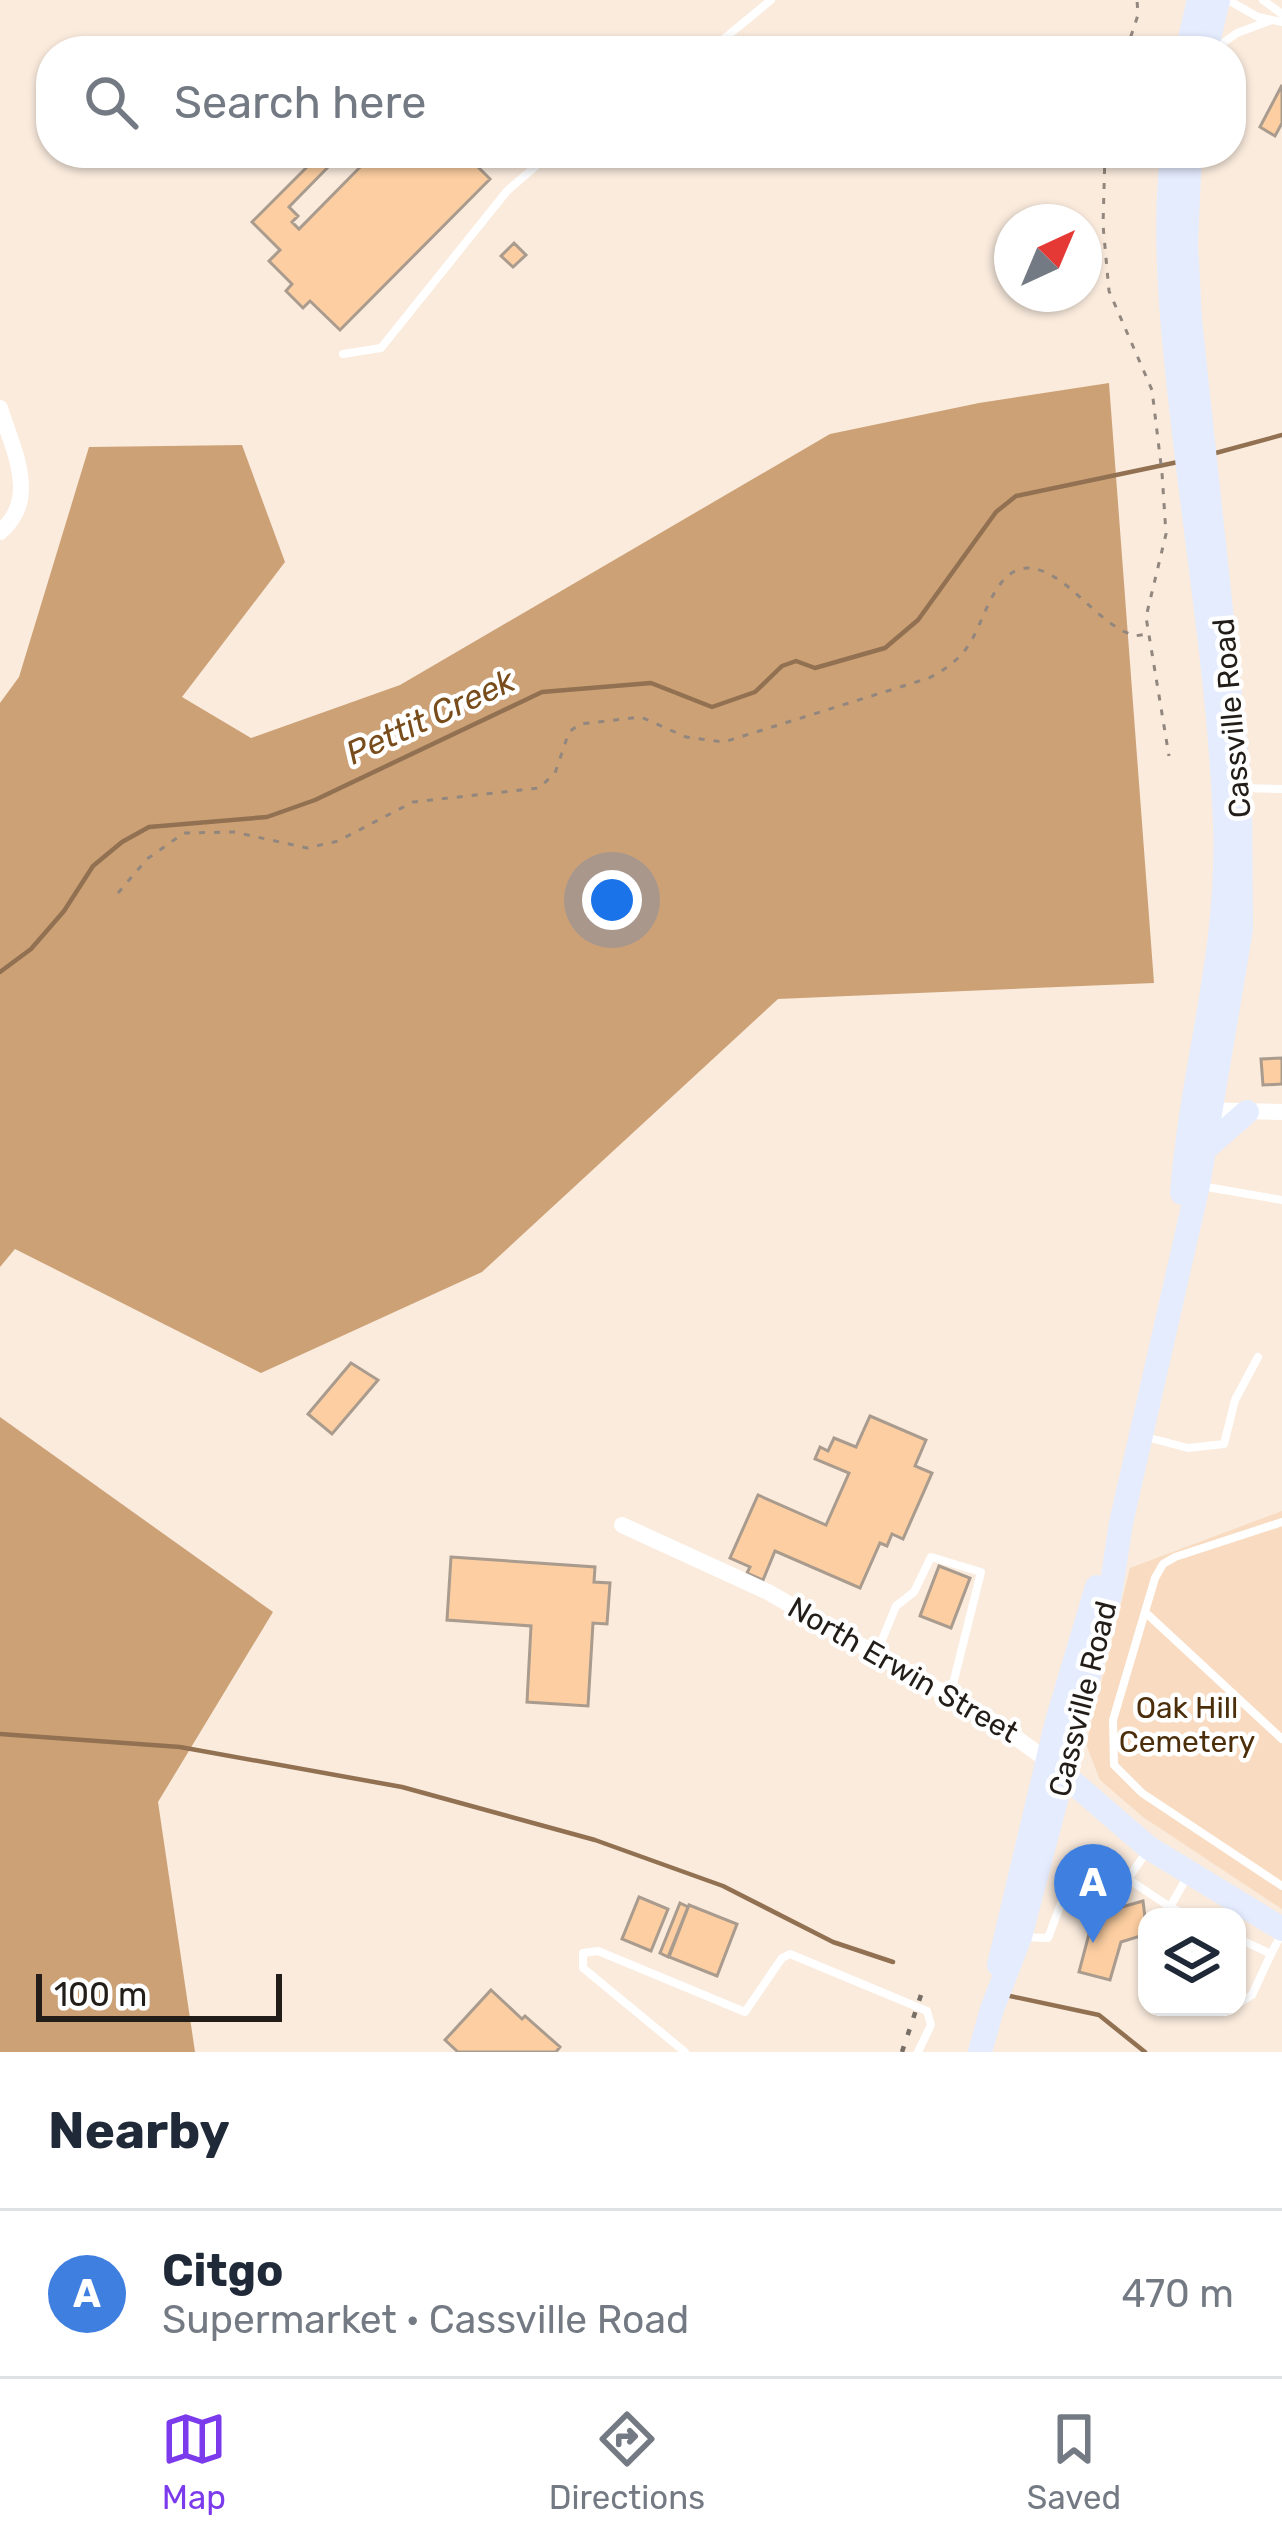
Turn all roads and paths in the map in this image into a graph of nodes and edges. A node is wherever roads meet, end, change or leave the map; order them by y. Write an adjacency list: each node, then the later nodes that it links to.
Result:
1 (771, 0): 7 (lane)
2 (1137, 0): 8 (path)
3 (1218, 0): 9 (main road)
4 (1228, 0): 6 (lane)
5 (1267, 0): 6 (lane)
6 (1279, 17): 10 (lane)
7 (727, 36)
8 (1131, 36)
9 (1212, 36)
10 (1232, 36)
11 (533, 168): 16 (lane)
12 (1105, 168): 20 (path)
13 (1171, 168): 15 (main road, Cassville Road)
14 (1189, 168): 15 (main road, Cassville Road)
15 (1181, 321): 18 (main road, Cassville Road)
16 (343, 354)
17 (0, 408): 19 (street)
18 (1202, 516): 22 (main road, Cassville Road); 25 (main road, Cassville Road)
19 (0, 532)
20 (1148, 631): 21 (path); 24 (path)
21 (1169, 756)
22 (1240, 788): 23 (lane); 25 (main road, Cassville Road)
23 (1282, 789)
24 (118, 893)
25 (1204, 1110): 26 (street); 28 (main road, Cassville Road); 31 (main road, Cassville Road)
26 (1247, 1112): 27 (street); 28 (main road)
27 (1282, 1112)
28 (1205, 1150): 29 (main road, Cassville Road)
29 (1198, 1185): 30 (lane); 31 (main road, Cassville Road)
30 (1282, 1200)
31 (1174, 1279): 33 (main road, Cassville Road)
32 (1258, 1357): 33 (lane)
33 (1143, 1436): 40 (main road, Cassville Road)
34 (1282, 1522): 36 (lane)
35 (622, 1525): 37 (street, North Erwin Street)
36 (1145, 1612): 39 (lane); 44 (lane)
37 (877, 1653): 38 (street, North Erwin Street); 38 (lane)
38 (950, 1696): 40 (street, North Erwin Street)
39 (1282, 1739)
40 (1056, 1768): 41 (main road, North Erwin Street); 48 (main road, Cassville Road); 52 (main road, Cassville Road)
41 (1149, 1848): 42 (main road, North Erwin Street); 43 (lane)
42 (1190, 1874): 46 (lane); 47 (main road, North Erwin Street)
43 (1128, 1879): 45 (lane); 48 (lane)
44 (1282, 1886)
45 (1163, 1908)
46 (1170, 1908)
47 (1282, 1931): 50 (lane)
48 (1020, 1937): 52 (main road, Cassville Road)
49 (1246, 1942): 50 (lane)
50 (1270, 1954): 51 (lane)
51 (1246, 1999)
52 (992, 2009): 55 (main road, Cassville Road)
53 (685, 2052): 54 (lane)
54 (918, 2052)
55 (980, 2052)

